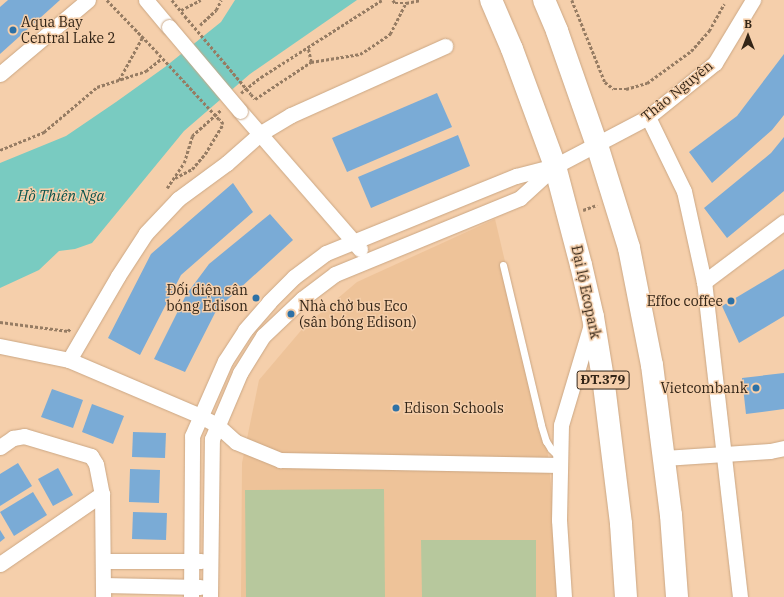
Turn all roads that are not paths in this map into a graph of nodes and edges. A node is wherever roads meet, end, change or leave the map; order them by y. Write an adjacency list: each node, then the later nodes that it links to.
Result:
1 (88, 0): 7 (street)
2 (146, 0): 9 (street, bridge)
3 (491, 0): 11 (highway, Đại lộ Ecopark / ĐT.379)
4 (544, 0): 10 (highway)
5 (753, 0): 8 (street, Thảo Nguyên)
6 (445, 46): 9 (street)
7 (0, 74)
8 (648, 117): 10 (street, Thảo Nguyên); 16 (street)
9 (261, 133): 13 (street); 19 (street)
10 (597, 145): 11 (street, Thảo Nguyên); 25 (highway)
11 (555, 166): 13 (street); 14 (street); 17 (highway, Đại lộ Ecopark / ĐT.379)
12 (784, 222): 16 (street)
13 (353, 242): 14 (street); 20 (street)
14 (369, 260): 21 (street)
15 (503, 264): 26 (lane)
16 (704, 282): 24 (street)
17 (593, 317): 26 (street); 36 (highway, Đại lộ Ecopark / ĐT.379)
18 (0, 346): 19 (street)
19 (69, 360): 20 (street)
20 (200, 416): 21 (street); 29 (street)
21 (217, 425): 26 (street); 30 (street)
22 (0, 446): 27 (street)
23 (784, 448): 24 (street)
24 (724, 454): 25 (street); 38 (street)
25 (664, 458): 37 (highway)
26 (560, 462): 35 (street)
27 (102, 494): 28 (street); 31 (street)
28 (103, 561): 29 (street); 32 (street)
29 (192, 561): 30 (street); 33 (street)
30 (210, 561): 34 (street)
31 (0, 564)
32 (103, 591): 33 (street)
33 (191, 592): 34 (street)
34 (210, 592)
35 (564, 597)
36 (626, 597)
37 (677, 597)
38 (740, 597)

